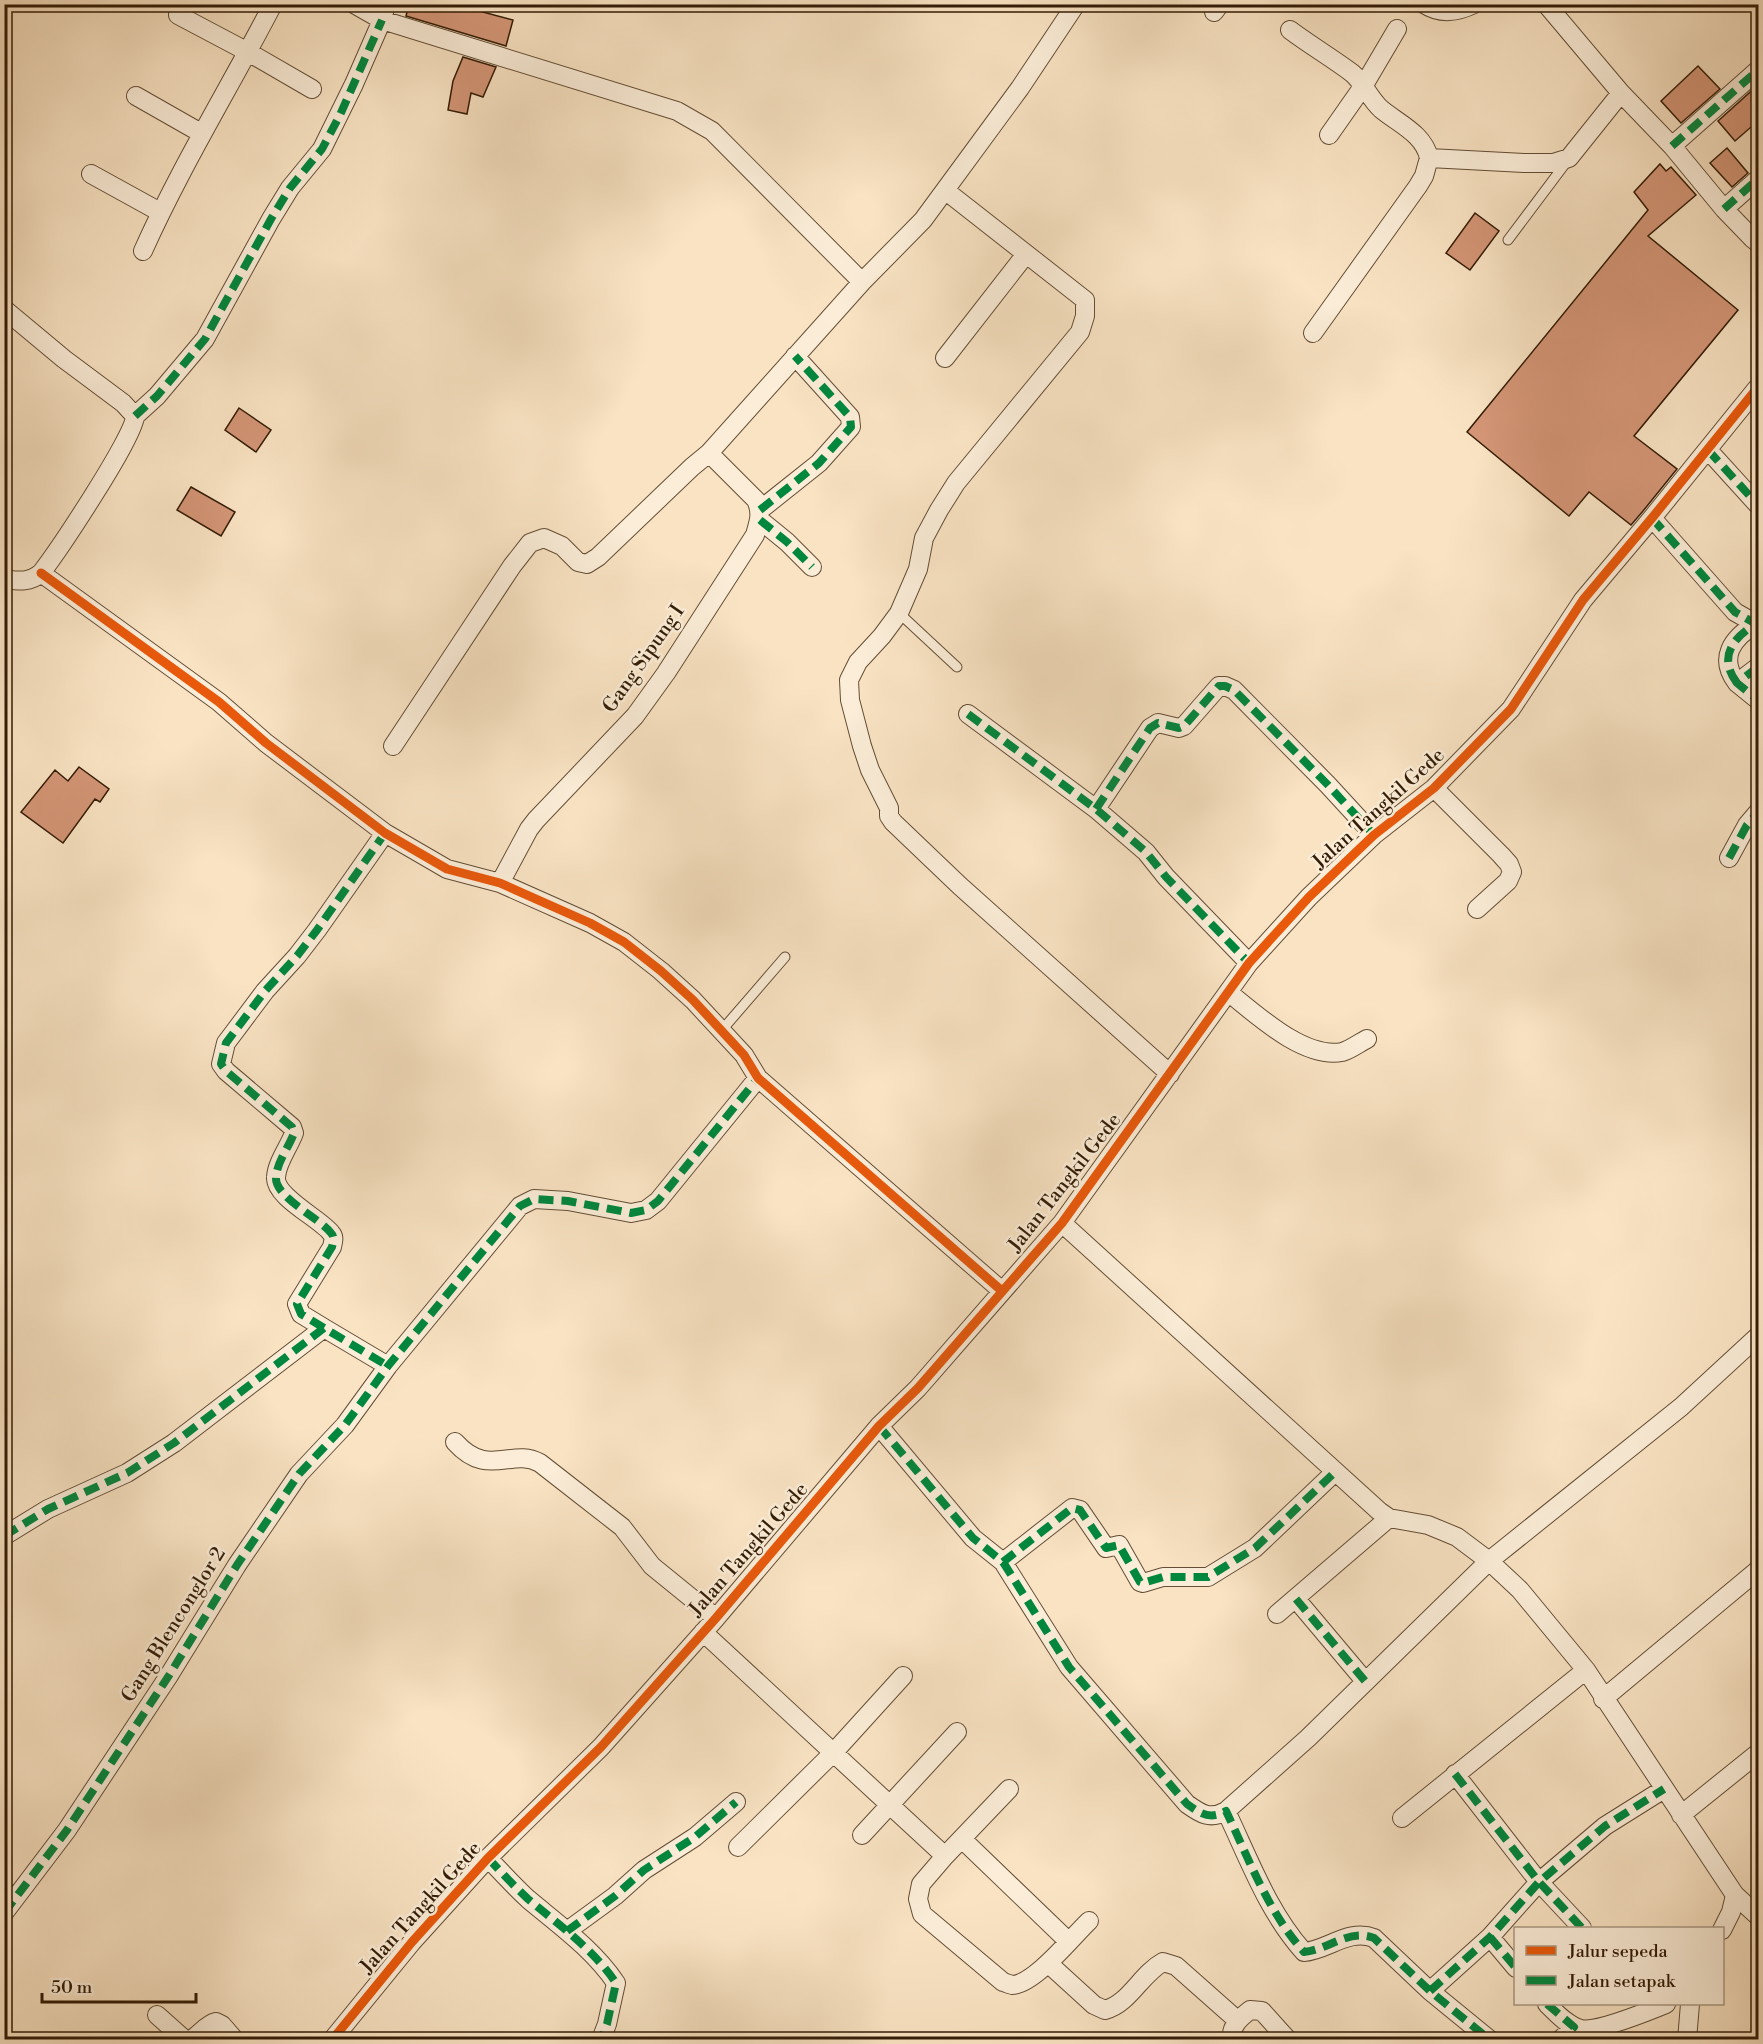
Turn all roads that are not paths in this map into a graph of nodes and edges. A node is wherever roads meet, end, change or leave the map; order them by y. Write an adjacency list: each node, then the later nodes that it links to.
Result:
1 (273, 4): 11 (street)
2 (354, 4): 7 (street)
3 (1076, 4): 24 (street)
4 (1424, 4): 5 (street)
5 (1474, 4)
6 (1546, 4): 15 (street)
7 (384, 12): 31 (street); 37 (street)
8 (178, 15): 11 (street)
9 (1398, 29): 13 (street)
10 (1290, 30): 13 (street)
11 (248, 52): 14 (street); 17 (street)
12 (1758, 70): 19 (street)
13 (1364, 85): 18 (street); 20 (street)
14 (312, 89)
15 (1622, 93): 19 (street); 21 (street)
16 (136, 96): 17 (street)
17 (201, 133): 26 (street)
18 (1329, 135)
19 (1672, 146): 25 (street)
20 (1429, 158): 21 (street); 33 (street)
21 (1569, 158): 27 (lane)
22 (91, 174): 26 (street)
23 (1758, 178): 25 (street)
24 (946, 191): 30 (street); 31 (street)
25 (1724, 208): 28 (street)
26 (160, 212): 29 (street)
27 (1508, 240)
28 (1758, 243)
29 (143, 251)
30 (1026, 254): 35 (street); 46 (street)
31 (862, 282): 34 (street)
32 (4, 309): 37 (street)
33 (1313, 333)
34 (795, 356): 39 (street); 41 (street)
35 (945, 358)
36 (1758, 387): 38 (street, Jalan Tangkil Gede)
37 (135, 416): 44 (street)
38 (1708, 450): 40 (street); 42 (street, Jalan Tangkil Gede)
39 (710, 453): 41 (street); 53 (street)
40 (1758, 505)
41 (760, 515): 43 (street); 60 (street, Gang Sipung I)
42 (1652, 518): 47 (street); 54 (street, Jalan Tangkil Gede)
43 (812, 567)
44 (41, 573): 45 (street); 57 (street)
45 (4, 579)
46 (899, 613): 48 (lane); 67 (street)
47 (1757, 624): 50 (street)
48 (957, 667)
49 (1758, 667): 50 (street)
50 (1737, 683): 51 (street)
51 (1758, 700)
52 (968, 714): 55 (street)
53 (393, 746)
54 (1434, 788): 58 (street, Jalan Tangkil Gede); 61 (street)
55 (1096, 809): 58 (street); 63 (street)
56 (1758, 812): 59 (street)
57 (385, 833): 60 (street); 71 (street)
58 (1374, 835): 63 (street, Jalan Tangkil Gede)
59 (1729, 858)
60 (500, 883): 65 (street)
61 (1477, 909)
62 (784, 957): 65 (lane)
63 (1249, 963): 64 (street, Jalan Tangkil Gede)
64 (1228, 992): 66 (street); 67 (street, Jalan Tangkil Gede)
65 (722, 1030): 68 (street)
66 (1367, 1039)
67 (1170, 1074): 69 (street, Jalan Tangkil Gede)
68 (758, 1078): 70 (street); 73 (street, Gang Blenconglor 2)
69 (1062, 1223): 70 (street, Jalan Tangkil Gede); 76 (street)
70 (1002, 1291): 74 (street, Jalan Tangkil Gede)
71 (324, 1328): 73 (street); 78 (street)
72 (1758, 1336): 79 (street)
73 (388, 1366): 108 (street, Gang Blenconglor 2)
74 (879, 1426): 80 (street); 84 (street, Jalan Tangkil Gede)
75 (454, 1442): 84 (street)
76 (1335, 1472): 77 (street); 80 (street)
77 (1389, 1518): 79 (street); 82 (street)
78 (4, 1536)
79 (1489, 1561): 86 (street); 88 (street)
80 (1003, 1562): 98 (street)
81 (1758, 1570): 89 (street)
82 (1296, 1599): 83 (street); 88 (street)
83 (1277, 1614)
84 (716, 1618): 85 (street, Jalan Tangkil Gede)
85 (703, 1632): 91 (street); 105 (street, Jalan Tangkil Gede)
86 (1586, 1670): 89 (street); 93 (street)
87 (903, 1676): 91 (street)
88 (1365, 1681): 98 (street)
89 (1603, 1698): 95 (street)
90 (957, 1732): 97 (street)
91 (834, 1752): 97 (street); 103 (street)
92 (1758, 1753): 99 (street)
93 (1455, 1774): 100 (street); 106 (street)
94 (1009, 1789): 102 (street)
95 (1664, 1789): 99 (street); 106 (street)
96 (736, 1802): 113 (street)
97 (889, 1806): 101 (street); 104 (street)
98 (1226, 1811): 118 (street)
99 (1682, 1815): 107 (street)
100 (1402, 1818)
101 (862, 1835)
102 (962, 1839): 104 (street); 115 (street)
103 (738, 1847)
104 (945, 1856): 116 (street)
105 (488, 1858): 113 (street); 128 (street, Jalan Tangkil Gede)
106 (1539, 1882): 111 (street); 114 (street)
107 (1735, 1895): 109 (street); 112 (street)
108 (4, 1913)
109 (1758, 1916)
110 (1089, 1921): 115 (street)
111 (1580, 1927)
112 (1724, 1927)
113 (567, 1931): 125 (street)
114 (1490, 1936): 117 (street); 118 (street)
115 (1068, 1941): 116 (street)
116 (1049, 1964): 123 (street)
117 (1514, 1967)
118 (1430, 1991): 131 (street)
119 (1548, 2005): 124 (street)
120 (1664, 2005): 124 (street)
121 (1690, 2005): 133 (street)
122 (157, 2015): 126 (street)
123 (1237, 2020): 129 (street); 130 (street)
124 (1574, 2026): 132 (street)
125 (603, 2039)
126 (188, 2040): 127 (street)
127 (235, 2040)
128 (332, 2040)
129 (1232, 2040)
130 (1288, 2040)
131 (1490, 2040)
132 (1560, 2040)
133 (1687, 2040)

